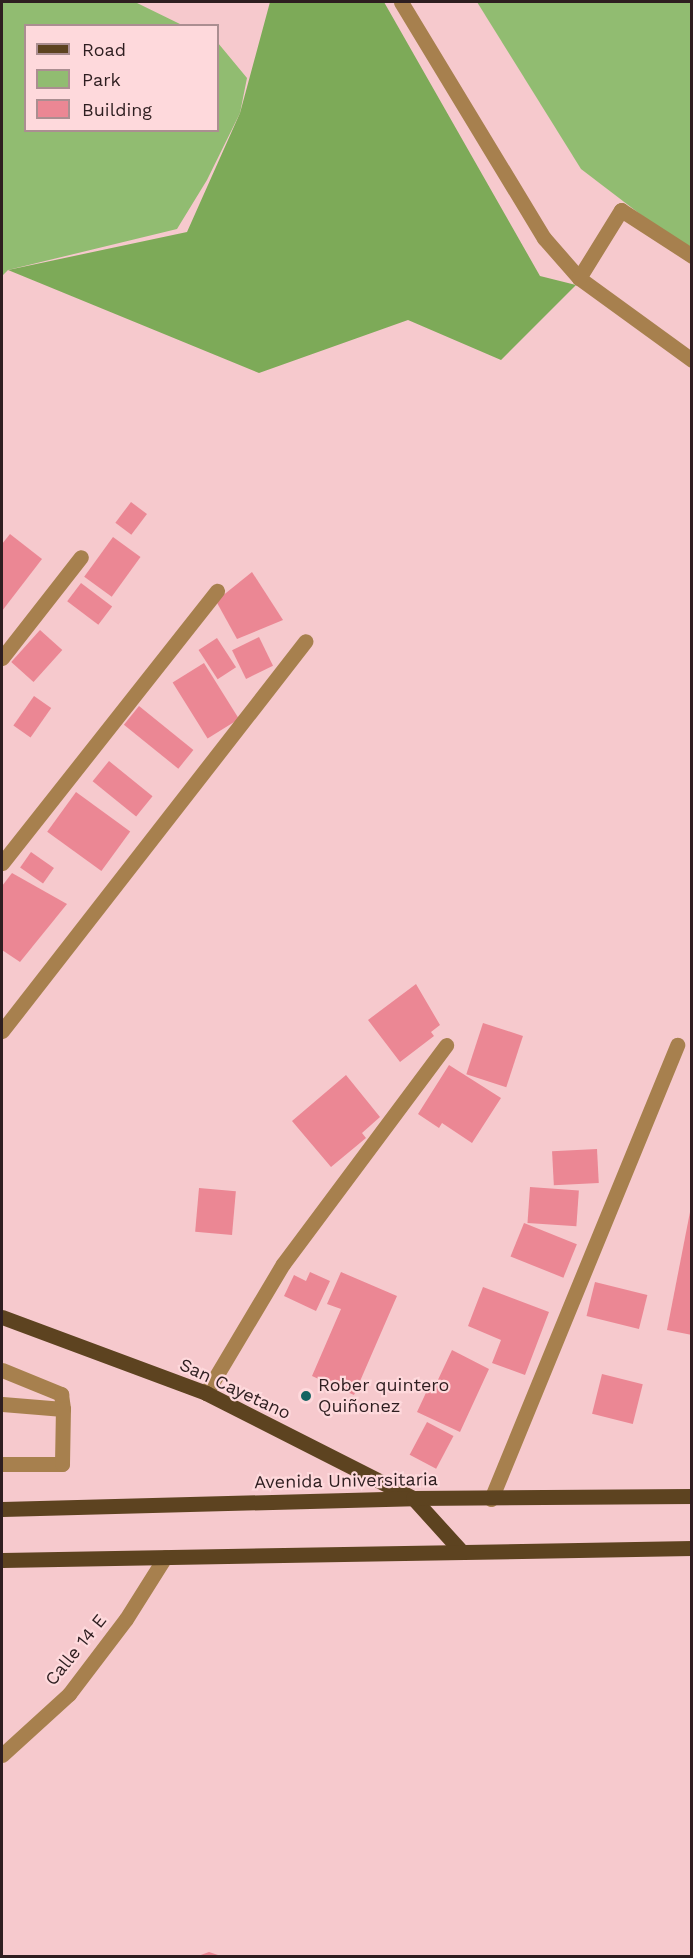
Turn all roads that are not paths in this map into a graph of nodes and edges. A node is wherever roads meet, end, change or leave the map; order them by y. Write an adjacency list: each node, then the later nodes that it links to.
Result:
1 (401, 2): 3 (street)
2 (692, 256): 3 (street)
3 (583, 273): 4 (street)
4 (692, 360)
5 (81, 557): 8 (street)
6 (217, 591): 9 (street)
7 (306, 641): 10 (street)
8 (2, 658)
9 (2, 863)
10 (2, 1031)
11 (446, 1045): 15 (street)
12 (676, 1045): 21 (street)
13 (2, 1317): 15 (main road, San Cayetano)
14 (2, 1370): 17 (street)
15 (206, 1393): 20 (main road, San Cayetano)
16 (2, 1404): 17 (street)
17 (63, 1409): 18 (street)
18 (2, 1464)
19 (692, 1496): 21 (main road, Avenida Universitaria)
20 (413, 1498): 21 (main road, Avenida Universitaria); 22 (main road, Avenida Universitaria); 24 (main road, San Cayetano)
21 (491, 1499)
22 (2, 1509)
23 (692, 1548): 24 (main road)
24 (461, 1551): 25 (main road)
25 (165, 1557): 26 (main road); 27 (street, Calle 14 E)
26 (2, 1560)
27 (2, 1755)

